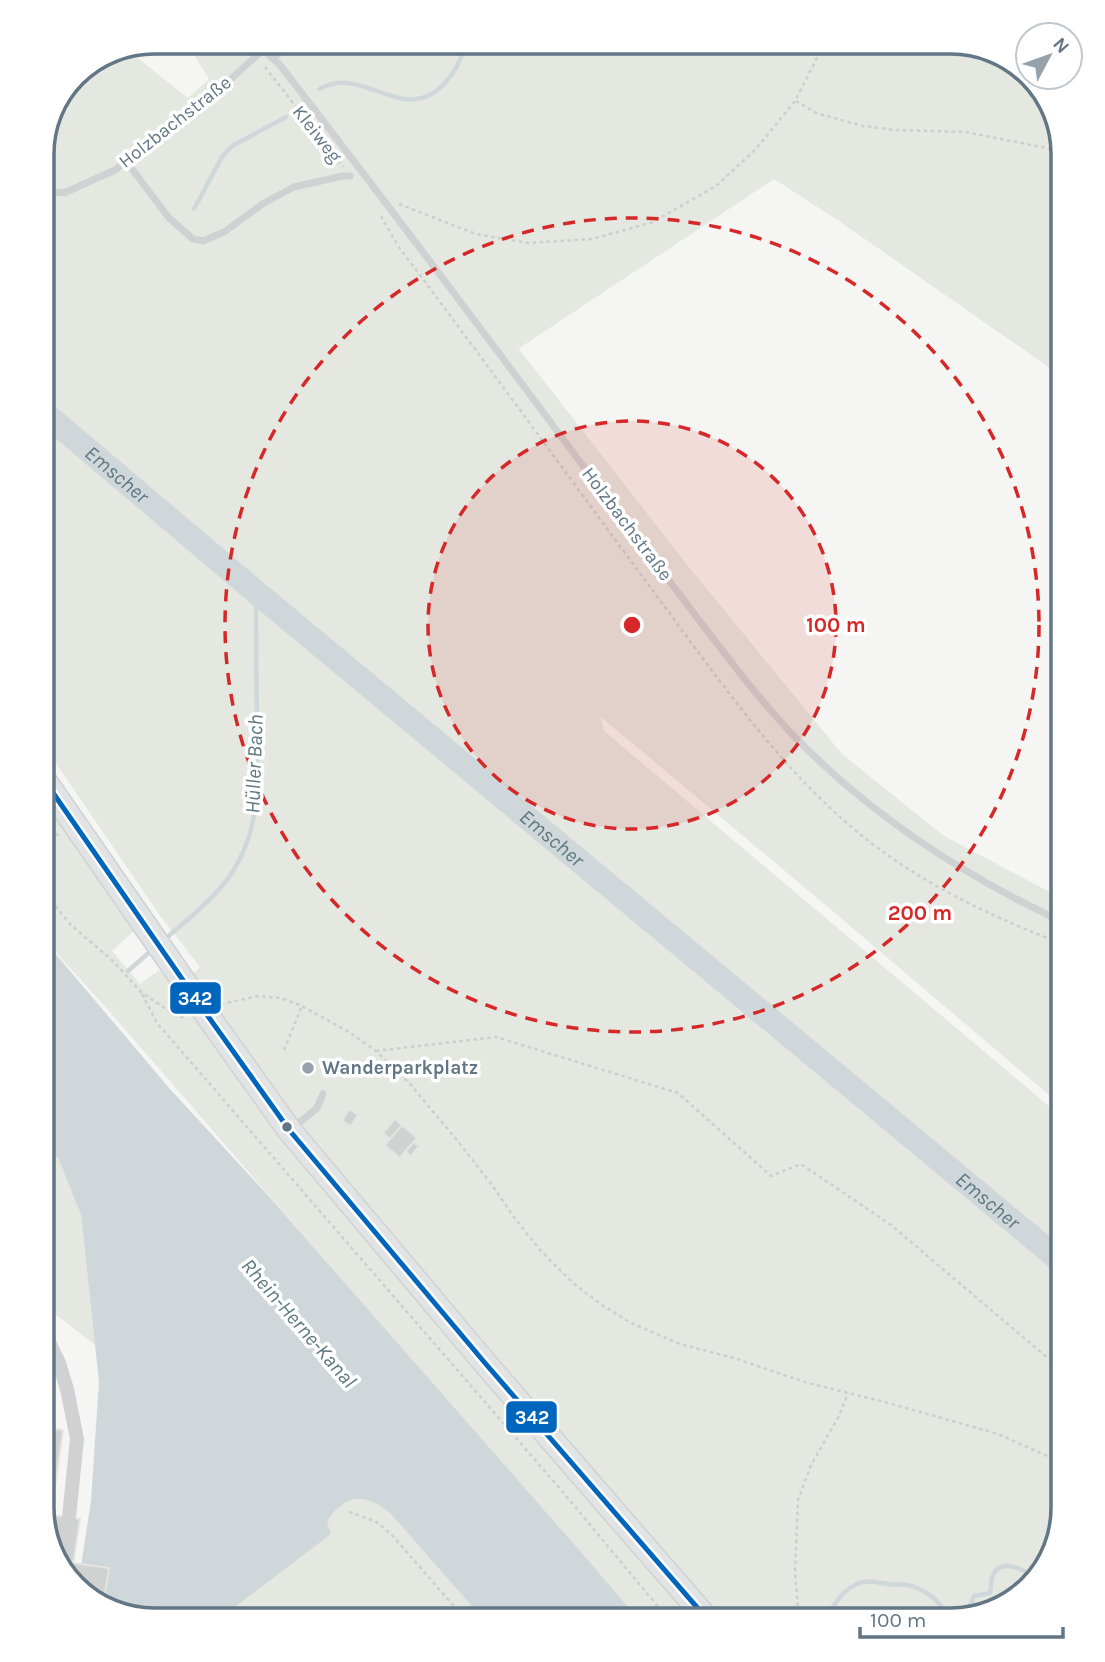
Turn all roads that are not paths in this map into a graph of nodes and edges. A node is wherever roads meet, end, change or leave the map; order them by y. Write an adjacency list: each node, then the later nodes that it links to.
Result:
1 (254, 54): 5 (lane, Holzbachstraße)
2 (269, 54): 4 (lane, Holzbachstraße)
3 (278, 54): 4 (lane)
4 (273, 58): 9 (lane, Holzbachstraße)
5 (125, 161): 6 (lane); 7 (lane, Holzbachstraße)
6 (350, 176)
7 (54, 192)
8 (54, 794): 11 (main road)
9 (1051, 916)
10 (323, 1094): 11 (lane)
11 (290, 1130): 14 (main road)
12 (54, 1353): 13 (street)
13 (69, 1517)
14 (698, 1608)

